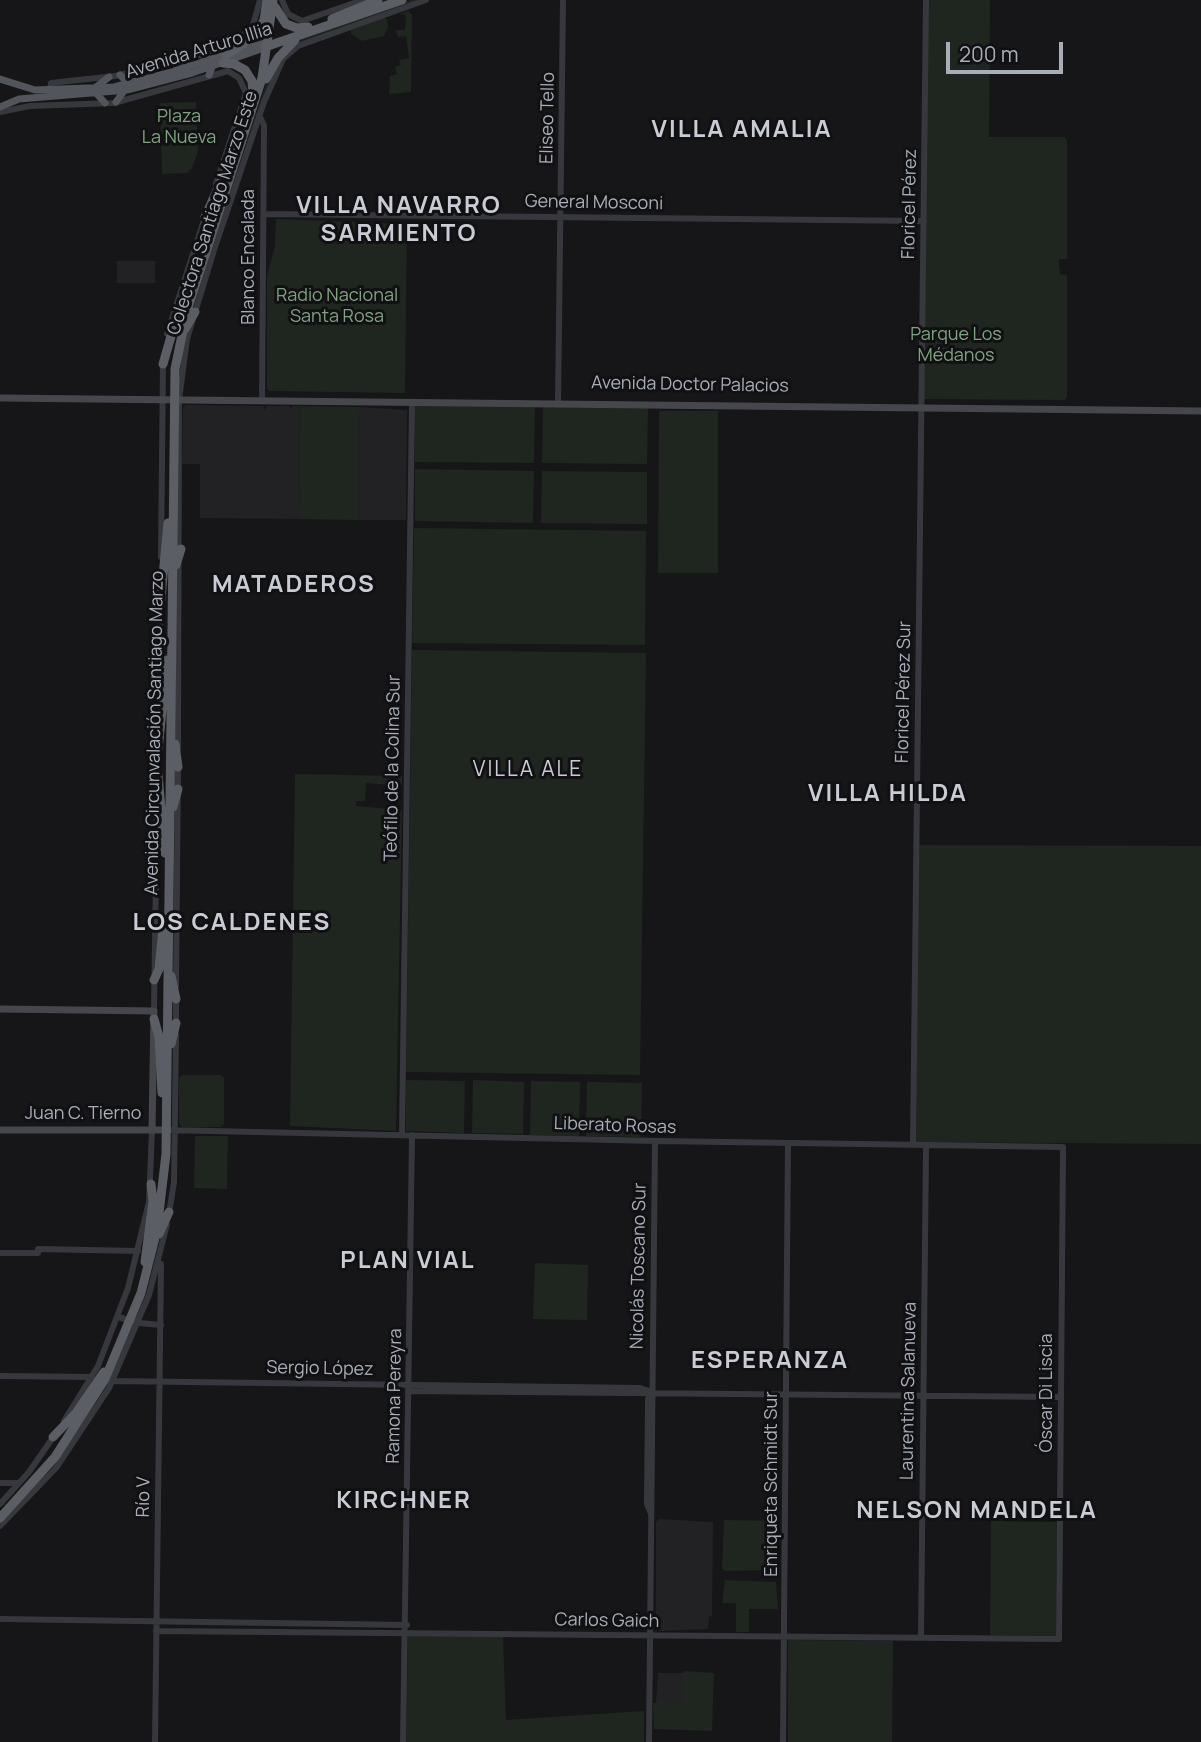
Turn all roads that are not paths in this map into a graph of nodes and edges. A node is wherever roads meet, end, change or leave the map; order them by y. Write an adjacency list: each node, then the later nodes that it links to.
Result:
1 (260, 0): 13 (street)
2 (271, 0): 11 (highway); 12 (highway, Avenida Circunvalación Santiago Marzo); 15 (highway)
3 (282, 0): 11 (street)
4 (363, 0): 11 (street)
5 (378, 0): 10 (highway)
6 (398, 0): 10 (highway, Avenida Arturo Illia); 11 (highway, Avenida Arturo Illia)
7 (426, 0): 28 (street, Colectora Santiago Marzo Este)
8 (563, 0): 33 (street, Eliseo Tello)
9 (926, 0): 34 (street, Floricel Pérez)
10 (332, 19): 11 (highway, Avenida Arturo Illia)
11 (308, 26): 12 (highway, Avenida Arturo Illia); 28 (highway)
12 (267, 44): 15 (main road, Avenida Arturo Illia); 24 (highway, Avenida Circunvalación Santiago Marzo); 28 (highway, Avenida Circunvalación Santiago Marzo)
13 (201, 54): 14 (street); 15 (main road)
14 (189, 59): 16 (main road); 17 (street)
15 (220, 63): 16 (main road, Avenida Arturo Illia); 18 (main road); 18 (street); 21 (main road, Avenida Arturo Illia); 24 (highway); 32 (street, Colectora Santiago Marzo Este)
16 (172, 72): 21 (main road, Avenida Arturo Illia)
17 (120, 75): 19 (street); 21 (main road)
18 (209, 75): 25 (street)
19 (109, 77): 22 (street); 23 (main road)
20 (0, 79): 22 (main road, Avenida Arturo Illia)
21 (127, 87): 23 (main road, Avenida Arturo Illia); 25 (main road)
22 (50, 90): 23 (main road, Avenida Arturo Illia)
23 (96, 91): 26 (main road); 27 (main road, Avenida Arturo Illia)
24 (253, 93): 29 (highway, Avenida Circunvalación Santiago Marzo)
25 (116, 102): 26 (street)
26 (105, 103): 27 (street)
27 (0, 109)
28 (256, 112): 30 (highway, Avenida Circunvalación Santiago Marzo); 31 (street, Blanco Encalada); 35 (street, Colectora Santiago Marzo Este)
29 (235, 150): 32 (highway); 36 (highway, Avenida Circunvalación Santiago Marzo)
30 (233, 170): 35 (highway); 39 (highway, Avenida Circunvalación Santiago Marzo)
31 (264, 214): 33 (street, General Mosconi); 42 (street, Blanco Encalada)
32 (205, 217): 38 (street, Colectora Santiago Marzo Este)
33 (561, 217): 34 (street, General Mosconi); 44 (street, Eliseo Tello)
34 (924, 221): 45 (street, Floricel Pérez)
35 (215, 247): 37 (street, Colectora Santiago Marzo Este)
36 (190, 285): 38 (highway); 41 (highway, Avenida Circunvalación Santiago Marzo)
37 (195, 312): 39 (highway); 41 (street, Colectora Santiago Marzo Este)
38 (163, 364): 41 (street, Colectora Santiago Marzo Este)
39 (174, 383): 41 (highway, Avenida Circunvalación Santiago Marzo)
40 (0, 396): 41 (main road, Avenida Doctor Palacios)
41 (172, 398): 42 (main road, Avenida Doctor Palacios); 47 (highway, Avenida Circunvalación Santiago Marzo); 48 (street, Colectora Santiago Marzo Este); 49 (street, Colectora Santiago Marzo Este); 50 (highway, Avenida Circunvalación Santiago Marzo)
42 (262, 399): 43 (main road, Avenida Doctor Palacios); 44 (main road, Avenida Doctor Palacios)
43 (412, 402): 44 (main road, Avenida Doctor Palacios); 69 (street, Teófilo de la Colina Sur)
44 (558, 402): 45 (main road, Avenida Doctor Palacios)
45 (922, 406): 46 (main road, Avenida Doctor Palacios); 73 (street, Floricel Pérez Sur)
46 (1201, 409)
47 (168, 523): 49 (highway); 51 (highway, Avenida Circunvalación Santiago Marzo)
48 (181, 550): 50 (highway); 54 (street, Colectora Santiago Marzo Este)
49 (160, 608): 53 (street, Colectora Santiago Marzo Este)
50 (172, 626): 52 (highway, Avenida Circunvalación Santiago Marzo)
51 (167, 660): 53 (highway); 57 (highway, Avenida Circunvalación Santiago Marzo)
52 (171, 683): 54 (highway); 58 (highway, Avenida Circunvalación Santiago Marzo)
53 (158, 750): 55 (street, Colectora Santiago Marzo Este)
54 (178, 766): 56 (street, Colectora Santiago Marzo Este)
55 (158, 775): 57 (highway); 59 (street, Colectora Santiago Marzo Este)
56 (178, 789): 58 (highway); 59 (street, Colectora Santiago Marzo Este)
57 (165, 854): 59 (highway, Avenida Circunvalación Santiago Marzo)
58 (169, 864): 59 (highway, Avenida Circunvalación Santiago Marzo)
59 (166, 889): 60 (highway, Avenida Circunvalación Santiago Marzo); 61 (street, Colectora Santiago Marzo Este); 62 (street, Colectora Santiago Marzo Este)
60 (166, 923): 61 (highway); 62 (highway); 66 (highway, Avenida Circunvalación Santiago Marzo)
61 (155, 980): 64 (street, Colectora Santiago Marzo Este)
62 (176, 999): 65 (street, Colectora Santiago Marzo Este)
63 (0, 1009): 64 (main road)
64 (154, 1015): 66 (highway); 68 (main road, Colectora Santiago Marzo Este)
65 (176, 1023): 66 (highway); 68 (street, Colectora Santiago Marzo Este)
66 (164, 1096): 68 (highway, Avenida Circunvalación Santiago Marzo)
67 (0, 1130): 68 (main road, Juan C. Tierno)
68 (164, 1130): 69 (street, Liberato Rosas); 76 (street, Colectora Santiago Marzo Este); 77 (street, Colectora Santiago Marzo Este); 81 (highway, Avenida Circunvalación Santiago Marzo); 82 (highway, Avenida Circunvalación Santiago Marzo)
69 (402, 1135): 70 (street, Liberato Rosas)
70 (412, 1135): 71 (street, Liberato Rosas); 90 (street, Ramona Pereyra)
71 (655, 1141): 72 (street, Liberato Rosas); 91 (street, Nicolás Toscano Sur)
72 (788, 1143): 73 (street, Liberato Rosas); 92 (street, Enriqueta Schmidt Sur)
73 (913, 1145): 74 (street, Liberato Rosas)
74 (926, 1145): 75 (street, Liberato Rosas); 93 (street, Laurentina Salanueva)
75 (1063, 1147): 95 (street, Óscar Di Liscia)
76 (151, 1184): 78 (street, Colectora Santiago Marzo Este); 81 (highway)
77 (169, 1213): 79 (street, Colectora Santiago Marzo Este); 82 (highway)
78 (138, 1251): 80 (street); 83 (street, Colectora Santiago Marzo Este)
79 (162, 1252): 83 (street, Colectora Santiago Marzo Este); 84 (street, Río V)
80 (0, 1253)
81 (145, 1262): 83 (highway, Avenida Circunvalación Santiago Marzo)
82 (139, 1299): 83 (highway, Avenida Circunvalación Santiago Marzo)
83 (129, 1320): 84 (street); 85 (highway, Avenida Circunvalación Santiago Marzo); 87 (street, Colectora Santiago Marzo Este); 88 (street, Colectora Santiago Marzo Este); 94 (highway, Avenida Circunvalación Santiago Marzo)
84 (161, 1325): 89 (street, Río V)
85 (104, 1371): 96 (highway); 101 (highway, Avenida Circunvalación Santiago Marzo)
86 (0, 1376): 87 (street)
87 (92, 1377): 96 (street, Colectora Santiago Marzo Este)
88 (113, 1381): 89 (street, Sergio López); 97 (street, Colectora Santiago Marzo Este)
89 (160, 1381): 90 (street, Sergio López); 105 (street, Río V)
90 (409, 1387): 91 (street, Sergio López); 106 (street, Ramona Pereyra)
91 (652, 1392): 92 (street, Sergio López); 107 (street, Nicolás Toscano Sur)
92 (786, 1393): 93 (street, Sergio López); 108 (street, Enriqueta Schmidt Sur)
93 (923, 1395): 95 (street, Sergio López); 109 (street, Laurentina Salanueva)
94 (96, 1396): 97 (highway); 102 (highway, Avenida Circunvalación Santiago Marzo)
95 (1061, 1397): 110 (street, Óscar Di Liscia)
96 (53, 1437): 99 (street, Colectora Santiago Marzo Este)
97 (69, 1450): 103 (street, Colectora Santiago Marzo Este)
98 (0, 1483): 99 (street)
99 (19, 1483): 100 (street, Colectora Santiago Marzo Este)
100 (0, 1504)
101 (0, 1511)
102 (0, 1518)
103 (0, 1525)
104 (0, 1619): 105 (street, Carlos Gaich)
105 (156, 1626): 106 (street, Carlos Gaich); 111 (street, Río V)
106 (406, 1629): 107 (street, Carlos Gaich); 112 (street, Ramona Pereyra)
107 (649, 1635): 108 (street, Carlos Gaich); 113 (street, Nicolás Toscano Sur)
108 (784, 1637): 109 (street, Carlos Gaich); 114 (street, Enriqueta Schmidt Sur)
109 (921, 1638): 110 (street, Carlos Gaich)
110 (1059, 1639)
111 (156, 1742)
112 (403, 1742)
113 (649, 1742)
114 (783, 1742)

